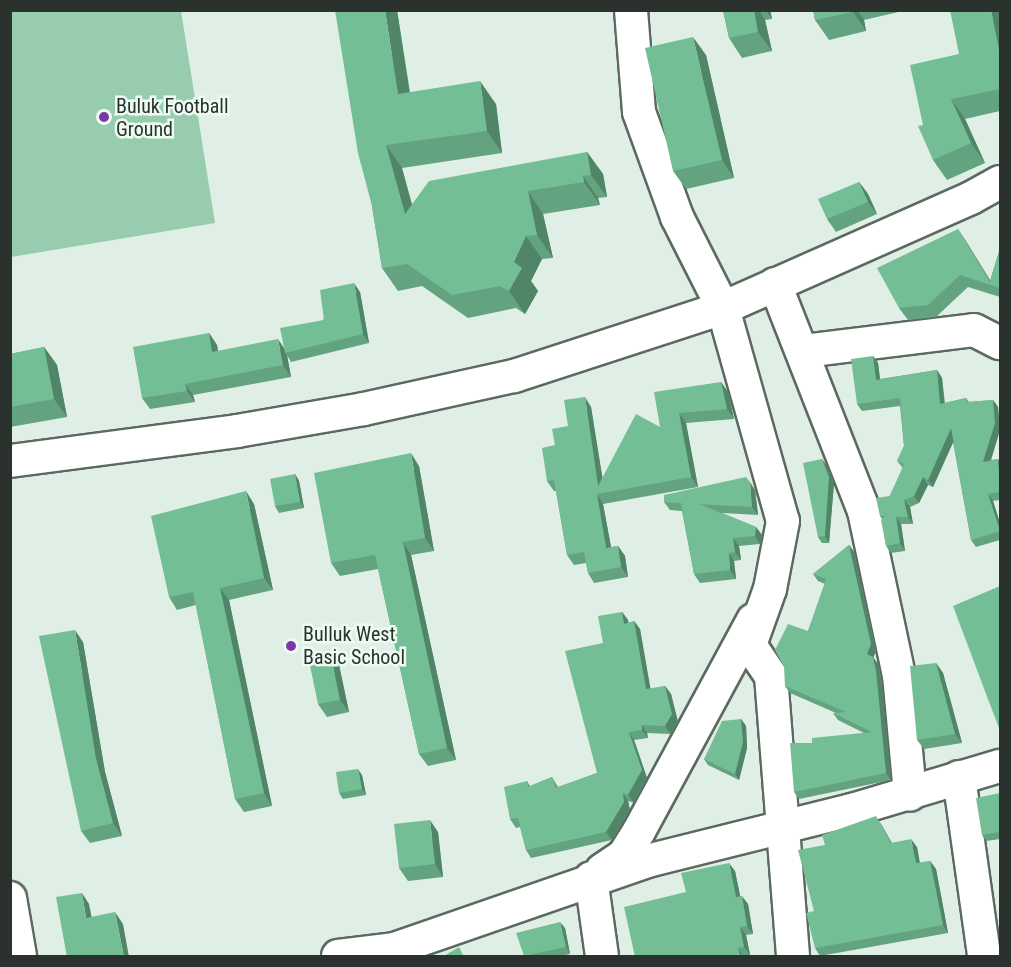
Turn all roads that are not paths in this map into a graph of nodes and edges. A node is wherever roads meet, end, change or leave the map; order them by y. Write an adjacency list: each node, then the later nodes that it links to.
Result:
1 (631, 10): 4 (street)
2 (1000, 182): 3 (street)
3 (775, 284): 4 (street); 6 (street)
4 (723, 308): 7 (street); 8 (street)
5 (1000, 343): 6 (street)
6 (804, 351): 11 (street)
7 (10, 460)
8 (770, 589): 12 (street); 13 (street)
9 (1000, 766): 10 (street)
10 (959, 777): 11 (street); 20 (street)
11 (910, 794): 12 (street)
12 (782, 827): 13 (street); 19 (street)
13 (591, 878): 15 (street); 18 (street)
14 (10, 898): 16 (street)
15 (394, 953): 17 (street)
16 (20, 957)
17 (338, 957)
18 (602, 957)
19 (794, 957)
20 (984, 957)

